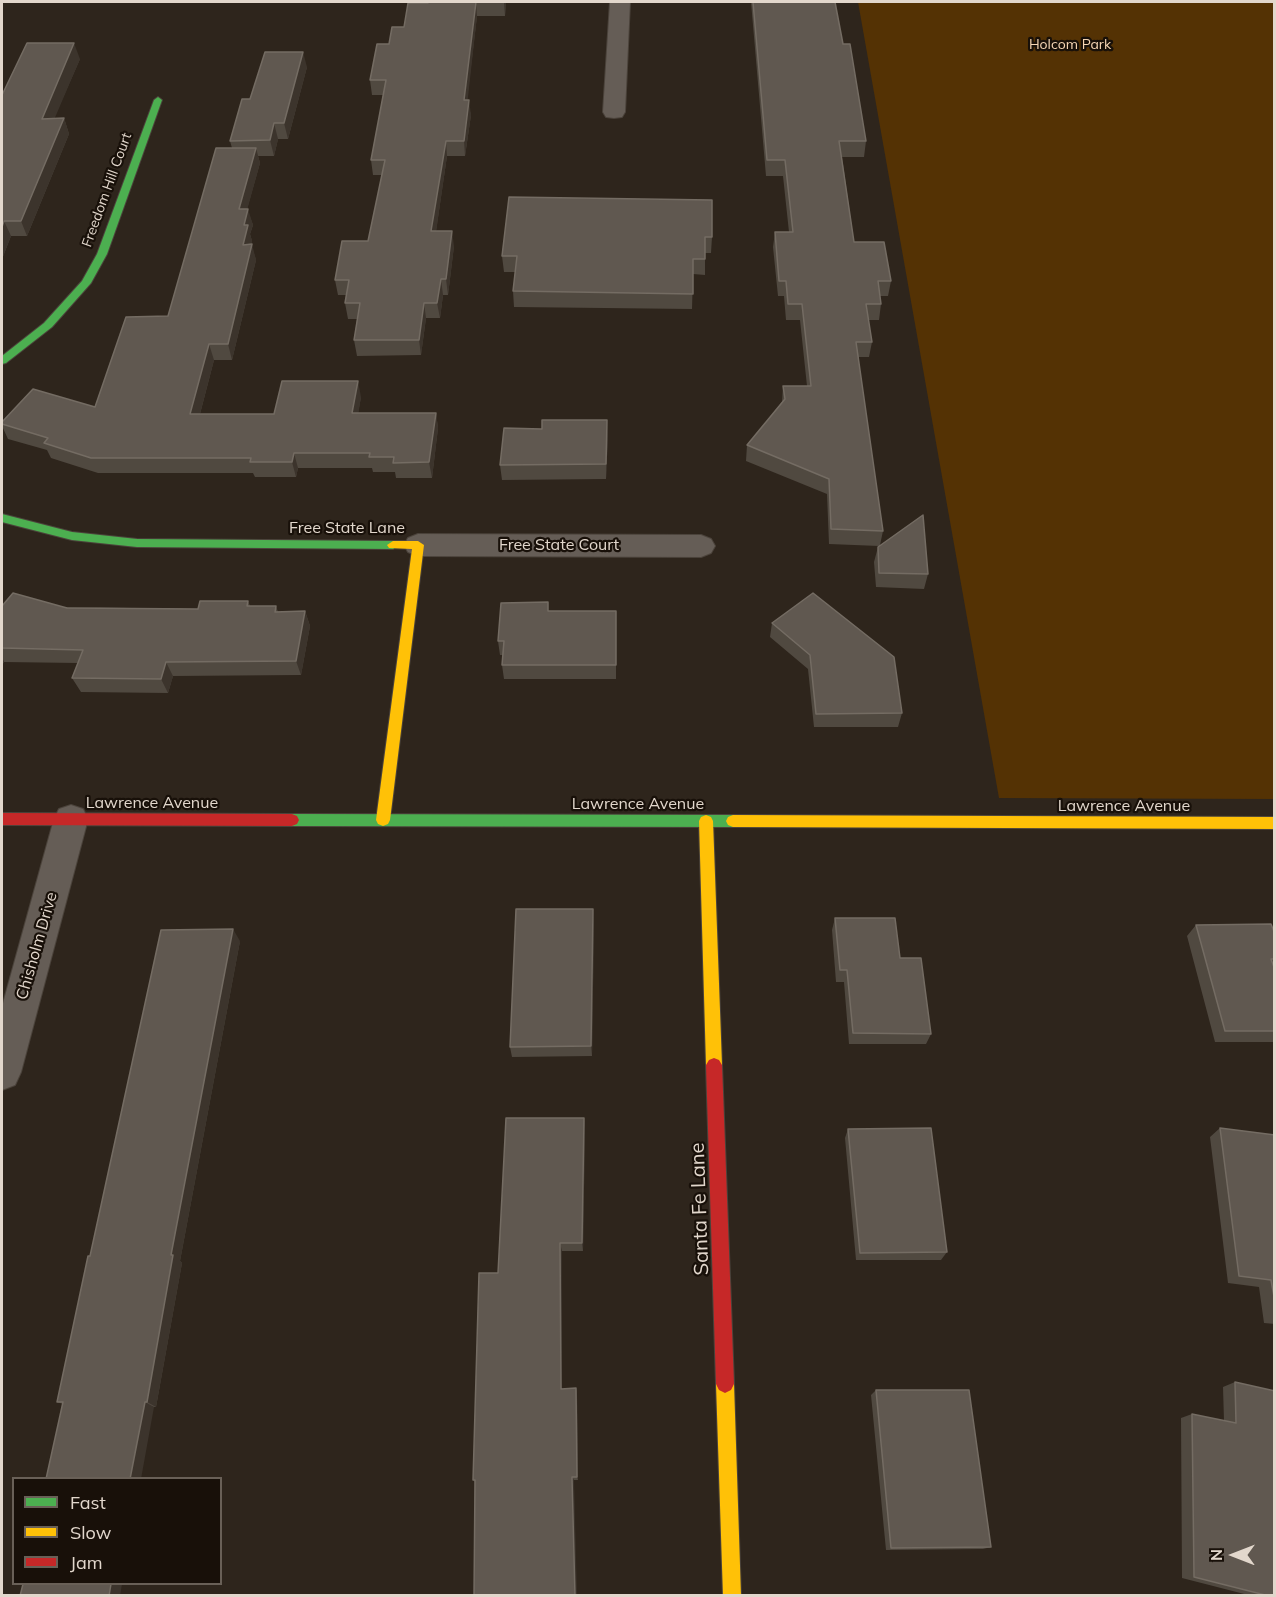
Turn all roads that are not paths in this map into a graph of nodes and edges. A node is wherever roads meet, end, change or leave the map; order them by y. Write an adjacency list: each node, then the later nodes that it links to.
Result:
1 (620, 2): 3 (street)
2 (158, 100): 4 (street, Freedom Hill Court)
3 (614, 112)
4 (2, 361)
5 (2, 518): 6 (street, Free State Lane)
6 (418, 545): 7 (street, Free State Court); 10 (street, Free State Lane)
7 (701, 546)
8 (2, 819): 9 (street, Lawrence Avenue)
9 (72, 819): 10 (street, Lawrence Avenue); 13 (street, Chisholm Drive)
10 (383, 820): 11 (street, Lawrence Avenue)
11 (706, 821): 12 (street, Lawrence Avenue); 14 (street, Santa Fe Lane)
12 (1275, 822)
13 (2, 1072)
14 (732, 1596)

